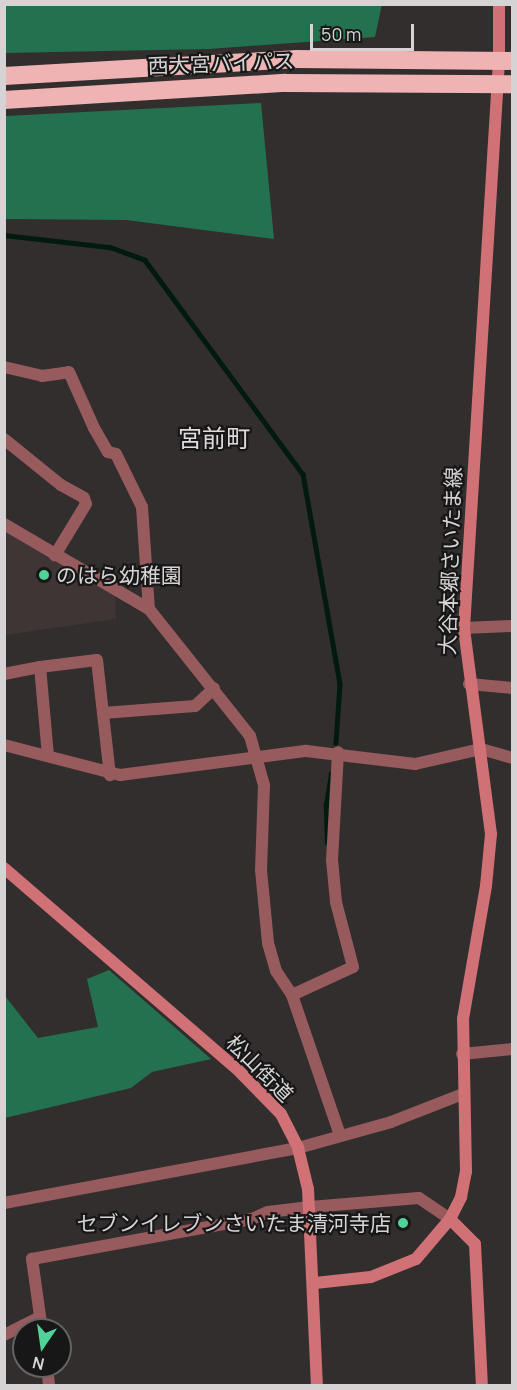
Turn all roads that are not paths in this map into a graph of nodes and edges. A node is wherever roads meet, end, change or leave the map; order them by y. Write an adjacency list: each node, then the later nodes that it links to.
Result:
1 (499, 4): 2 (main road, 大谷本郷さいたま線)
2 (506, 61): 3 (highway, 西大宮バイパス); 4 (main road, 大谷本郷さいたま線)
3 (4, 76)
4 (505, 84): 5 (highway, 西大宮バイパス); 12 (main road, 大谷本郷さいたま線)
5 (4, 100)
6 (4, 368): 10 (street)
7 (4, 439): 9 (street)
8 (4, 524): 9 (street)
9 (55, 555): 10 (street)
10 (149, 609): 16 (street)
11 (513, 626): 12 (street)
12 (464, 628): 15 (main road, 大谷本郷さいたま線)
13 (40, 667): 14 (street); 18 (street); 22 (street)
14 (4, 674)
15 (469, 684): 17 (street); 20 (main road, 大谷本郷さいたま線)
16 (214, 688): 18 (street); 24 (street)
17 (513, 688)
18 (103, 713): 25 (street)
19 (4, 745): 22 (street)
20 (481, 748): 21 (street); 23 (street); 29 (main road, 大谷本郷さいたま線)
21 (338, 752): 24 (street); 27 (street)
22 (48, 756): 25 (street)
23 (513, 758)
24 (259, 759): 25 (street); 27 (street)
25 (110, 775)
26 (4, 868): 32 (main road, 松山街道)
27 (292, 995): 31 (street)
28 (513, 1049): 29 (street)
29 (462, 1054): 30 (main road, 大谷本郷さいたま線)
30 (463, 1094): 31 (street); 35 (main road, 大谷本郷さいたま線)
31 (340, 1135): 32 (street)
32 (298, 1148): 33 (street); 34 (main road, 松山街道)
33 (4, 1203)
34 (310, 1207): 35 (street); 36 (main road, 松山街道); 37 (street)
35 (450, 1219): 36 (main road, 大谷本郷さいたま線); 39 (main road)
36 (315, 1283): 38 (main road, 松山街道)
37 (40, 1318)
38 (317, 1386)
39 (482, 1386)

